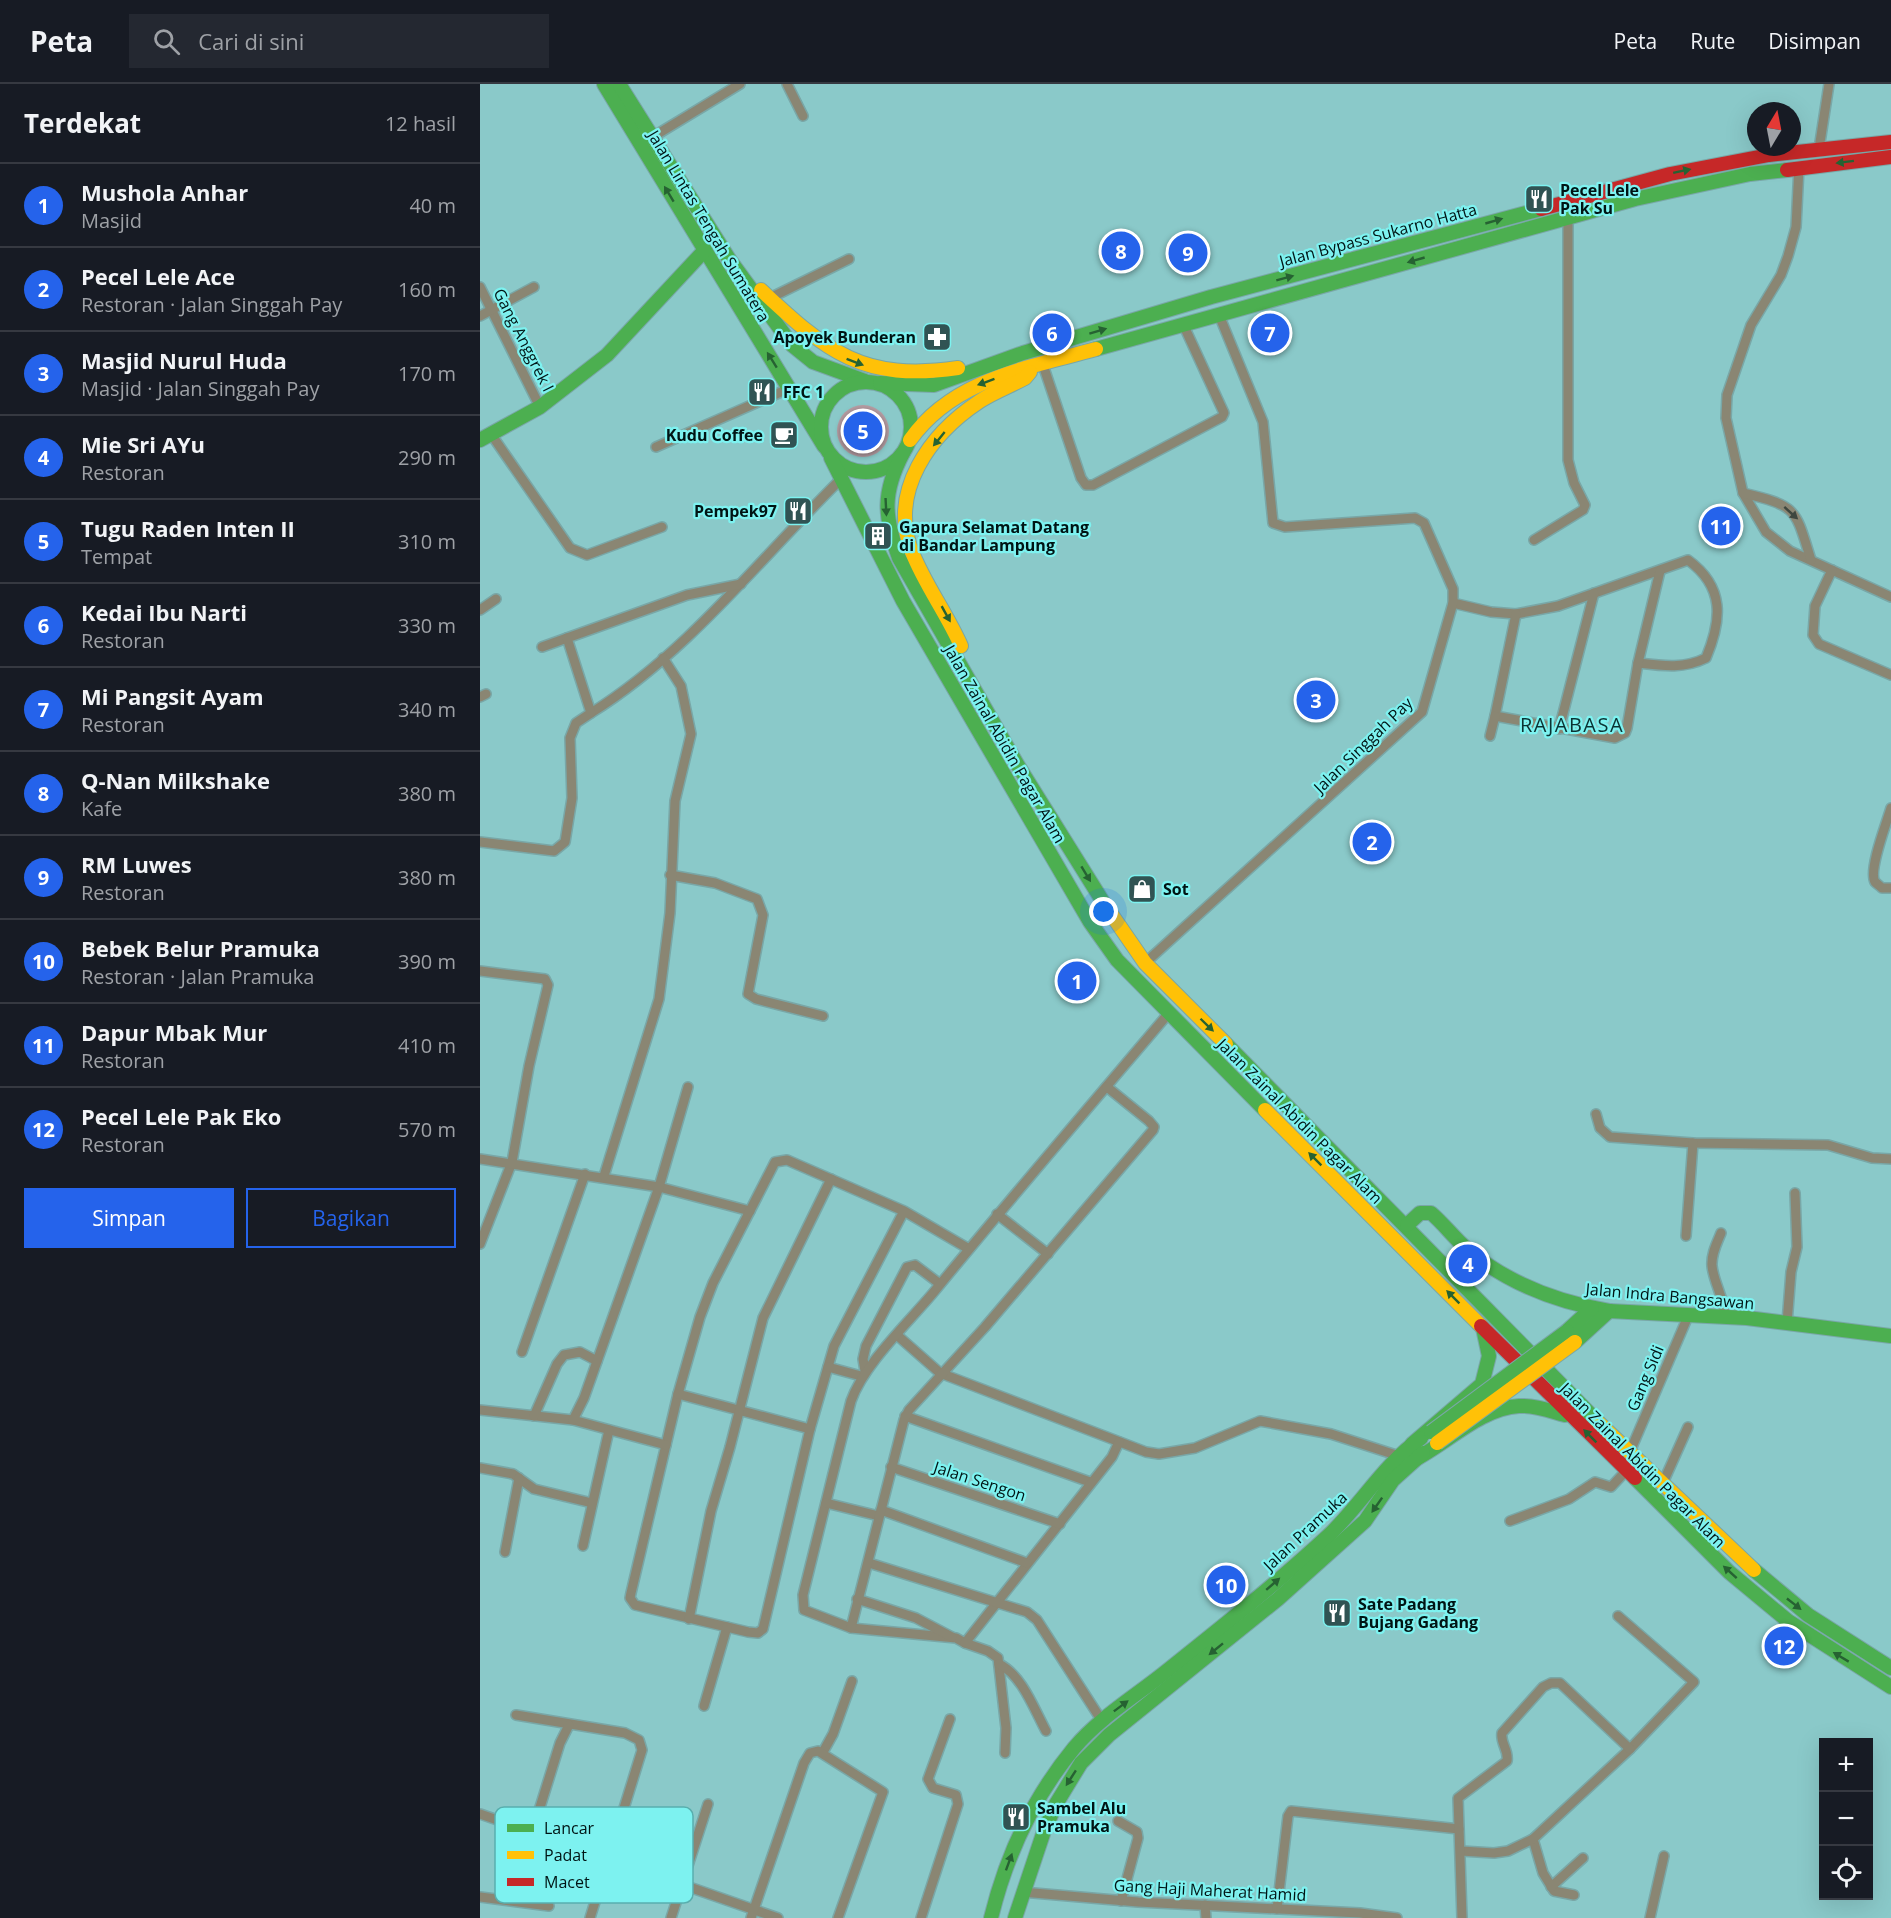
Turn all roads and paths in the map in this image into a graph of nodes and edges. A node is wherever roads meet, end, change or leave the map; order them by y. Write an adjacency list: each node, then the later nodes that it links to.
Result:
1 (604, 84): 16 (main road, Jalan Lintas Tengah Sumatera, one-way to 1)
2 (619, 84): 7 (main road, Jalan Lintas Tengah Sumatera)
3 (740, 84): 7 (street)
4 (787, 84): 6 (street)
5 (1829, 84): 9 (street)
6 (803, 116)
7 (651, 138): 19 (main road, Jalan Lintas Tengah Sumatera)
8 (1891, 142): 9 (main road, Jalan Bypass Sukarno Hatta)
9 (1819, 149): 13 (main road, Jalan Bypass Sukarno Hatta, one-way to 9)
10 (1891, 157): 11 (main road, Jalan Bypass Sukarno Hatta, one-way to 11)
11 (1799, 167): 12 (main road, Jalan Bypass Sukarno Hatta); 39 (street)
12 (1568, 217): 15 (main road, Jalan Bypass Sukarno Hatta); 41 (street)
13 (1466, 228): 14 (main road, Jalan Bypass Sukarno Hatta); 15 (main road)
14 (1435, 237): 17 (main road); 27 (main road, Jalan Bypass Sukarno Hatta, one-way to 14)
15 (1470, 244): 17 (main road, Jalan Bypass Sukarno Hatta)
16 (704, 251): 31 (main road, Jalan Lintas Tengah Sumatera, one-way to 16); 32 (main road)
17 (1439, 253): 24 (main road, Jalan Bypass Sukarno Hatta, one-way to 24)
18 (849, 259): 22 (street)
19 (729, 260): 22 (main road); 29 (main road, Jalan Lintas Tengah Sumatera)
20 (480, 287): 23 (street, Gang Anggrek I)
21 (534, 287): 23 (street)
22 (770, 298): 27 (main road, one-way to 27)
23 (492, 311): 25 (street); 32 (street, Gang Anggrek I)
24 (1219, 315): 26 (main road, Jalan Bypass Sukarno Hatta); 49 (street, Jalan Singgah Pay)
25 (480, 316)
26 (1183, 324): 28 (main road, Jalan Bypass Sukarno Hatta); 28 (street)
27 (1023, 353): 30 (main road, Jalan Bypass Sukarno Hatta)
28 (1039, 366): 34 (main road, Jalan Bypass Sukarno Hatta, one-way to 34); 59 (main road, one-way to 59)
29 (865, 381): 30 (main road); 36 (main road)
30 (880, 383): 34 (main road)
31 (790, 388): 35 (street); 36 (main road, Jalan Lintas Tengah Sumatera)
32 (540, 407): 33 (main road)
33 (485, 437): 40 (street)
34 (910, 440): 37 (main road)
35 (656, 447)
36 (828, 452): 37 (main road); 38 (main road, Jalan Zainal Abidin Pagar Alam)
37 (903, 453): 53 (main road, Jalan Zainal Abidin Pagar Alam, one-way to 53)
38 (843, 477): 45 (street); 55 (main road, Jalan Zainal Abidin Pagar Alam)
39 (1743, 493): 42 (street); 42 (street, one-way to 42)
40 (662, 527)
41 (1534, 540)
42 (1811, 560): 43 (street)
43 (1832, 570): 47 (street); 58 (street)
44 (1660, 571): 46 (street); 57 (street); 57 (street)
45 (741, 584): 52 (street); 56 (street)
46 (1594, 593): 51 (street); 62 (street)
47 (1891, 597)
48 (496, 599): 50 (street)
49 (1453, 603): 51 (street); 68 (street, Jalan Singgah Pay)
50 (480, 610)
51 (1516, 614): 61 (street)
52 (567, 638): 54 (street); 60 (street)
53 (947, 640): 55 (main road); 59 (main road, Jalan Zainal Abidin Pagar Alam)
54 (542, 647)
55 (931, 649): 70 (main road, Jalan Zainal Abidin Pagar Alam)
56 (663, 658): 60 (street); 66 (street)
57 (1638, 663): 62 (street)
58 (1891, 675)
59 (970, 679): 68 (main road, Jalan Zainal Abidin Pagar Alam, one-way to 68)
60 (591, 713): 65 (street)
61 (1495, 716): 62 (street); 63 (street)
62 (1558, 729)
63 (1490, 736)
64 (1891, 808): 67 (street)
65 (480, 842)
66 (670, 875): 71 (street); 80 (street)
67 (1891, 888)
68 (1145, 963): 87 (main road, Jalan Zainal Abidin Pagar Alam, one-way to 87)
69 (480, 971): 78 (street)
70 (1168, 1014): 73 (street); 99 (main road, Jalan Zainal Abidin Pagar Alam, one-way to 70)
71 (823, 1016)
72 (688, 1087): 82 (street)
73 (1107, 1087): 86 (street); 92 (street)
74 (1596, 1114): 75 (street)
75 (1693, 1143): 77 (street); 89 (street)
76 (480, 1159): 78 (street)
77 (1891, 1159)
78 (512, 1162): 79 (street); 90 (street)
79 (585, 1174): 80 (street); 103 (street)
80 (604, 1176): 82 (street)
81 (831, 1179): 84 (street); 85 (street); 112 (street)
82 (659, 1187): 84 (street); 104 (street)
83 (1796, 1193): 98 (street)
84 (750, 1211): 109 (street)
85 (904, 1211): 91 (street); 105 (street)
86 (997, 1214): 91 (street); 92 (street)
87 (1407, 1225): 94 (main road, Jalan Indra Bangsawan); 124 (main road, Jalan Zainal Abidin Pagar Alam)
88 (1721, 1233): 97 (street)
89 (1686, 1236)
90 (480, 1244)
91 (969, 1249): 93 (street)
92 (1048, 1254): 106 (street)
93 (940, 1284): 100 (street); 107 (street)
94 (1592, 1308): 95 (main road, Jalan Indra Bangsawan); 102 (main road, Jalan Pramuka)
95 (1609, 1311): 96 (main road, Jalan Indra Bangsawan); 102 (main road, Jalan Pramuka)
96 (1689, 1314): 97 (main road, Jalan Indra Bangsawan); 124 (street, Gang Sidi)
97 (1725, 1318): 98 (main road, Jalan Indra Bangsawan)
98 (1787, 1323): 101 (main road, Jalan Indra Bangsawan)
99 (1482, 1326): 108 (main road); 115 (main road, Jalan Zainal Abidin Pagar Alam)
100 (897, 1336): 106 (street); 107 (street)
101 (1891, 1336)
102 (1571, 1337): 120 (main road, Jalan Pramuka, bridge)
103 (522, 1352)
104 (597, 1361): 113 (street); 116 (street)
105 (828, 1367): 107 (street); 118 (street)
106 (940, 1373): 114 (street); 121 (street)
107 (863, 1374): 134 (street)
108 (1482, 1384): 110 (main road); 122 (main road)
109 (678, 1394): 112 (street); 123 (street)
110 (1504, 1407): 115 (main road); 126 (main road)
111 (480, 1410): 113 (street)
112 (740, 1410): 118 (street); 145 (street)
113 (534, 1416): 116 (street)
114 (905, 1416): 127 (street); 131 (street)
115 (1570, 1416): 129 (main road, Jalan Zainal Abidin Pagar Alam, one-way to 115)
116 (573, 1420): 119 (street)
117 (1688, 1427): 132 (street)
118 (810, 1429): 146 (street)
119 (609, 1430): 123 (street); 133 (street)
120 (1434, 1437): 122 (main road, Jalan Pramuka); 126 (main road, Jalan Pramuka)
121 (1119, 1442): 125 (street); 131 (street)
122 (1412, 1444): 125 (main road, Jalan Pramuka)
123 (666, 1446): 145 (street)
124 (1629, 1454): 132 (main road, Jalan Zainal Abidin Pagar Alam)
125 (1396, 1455): 152 (main road, Jalan Pramuka, one-way to 125)
126 (1414, 1460): 152 (main road, Jalan Pramuka, one-way to 152)
127 (891, 1467): 135 (street); 137 (street, Jalan Sengon)
128 (480, 1468): 130 (street)
129 (1625, 1472): 136 (street); 154 (main road, Jalan Zainal Abidin Pagar Alam, one-way to 129)
130 (519, 1478): 133 (street); 139 (street)
131 (1090, 1482): 137 (street)
132 (1662, 1485): 151 (main road, Jalan Zainal Abidin Pagar Alam, one-way to 151)
133 (592, 1503): 138 (street)
134 (826, 1503): 135 (street); 147 (street)
135 (880, 1513): 140 (street); 141 (street)
136 (1510, 1521)
137 (1060, 1524): 141 (street)
138 (583, 1546)
139 (505, 1552)
140 (869, 1563): 142 (street); 143 (street)
141 (1027, 1563): 143 (street)
142 (857, 1599): 147 (street); 148 (street)
143 (996, 1602): 149 (street); 158 (street)
144 (1618, 1616): 161 (street)
145 (689, 1619): 146 (street)
146 (728, 1627): 155 (street)
147 (850, 1628): 148 (street)
148 (956, 1638): 149 (street)
149 (965, 1643): 150 (street)
150 (999, 1664): 160 (street); 163 (street)
151 (1891, 1668)
152 (1169, 1678): 158 (main road, Jalan Pramuka, one-way to 152); 178 (main road, Jalan Pramuka, one-way to 178)
153 (852, 1681): 162 (street)
154 (1889, 1682)
155 (704, 1706)
156 (516, 1715): 159 (street)
157 (950, 1719): 194 (street)
158 (1102, 1721): 195 (main road, Jalan Pramuka, one-way to 158)
159 (568, 1725): 165 (street); 166 (street)
160 (1046, 1731)
161 (1630, 1749): 170 (street); 171 (street)
162 (823, 1752): 189 (street); 193 (street)
163 (1005, 1754)
164 (708, 1804): 172 (street)
165 (540, 1807)
166 (625, 1807)
167 (480, 1814): 168 (street)
168 (495, 1819)
169 (1118, 1821): 182 (street)
170 (1459, 1828): 173 (street); 188 (street)
171 (1533, 1839): 173 (street); 176 (street)
172 (693, 1851)
173 (1461, 1851): 199 (street)
174 (1664, 1856): 200 (street)
175 (1583, 1858): 176 (street)
176 (1551, 1887): 179 (street)
177 (693, 1890): 189 (street)
178 (1022, 1892): 182 (street, Gang Haji Maherat Hamid); 196 (main road, Jalan Pramuka)
179 (1574, 1895)
180 (480, 1897): 181 (street)
181 (495, 1899)
182 (1121, 1901): 186 (street, Gang Haji Maherat Hamid)
183 (526, 1903): 187 (street)
184 (595, 1903): 190 (street)
185 (676, 1903): 191 (street)
186 (1205, 1905): 188 (street, Gang Haji Maherat Hamid); 197 (street)
187 (549, 1906)
188 (1277, 1909): 198 (street, Gang Haji Maherat Hamid)
189 (752, 1914): 192 (street)
190 (590, 1918)
191 (671, 1918)
192 (778, 1918)
193 (838, 1918)
194 (921, 1918)
195 (991, 1918)
196 (1015, 1918)
197 (1206, 1918)
198 (1397, 1918)
199 (1462, 1918)
200 (1650, 1918)

